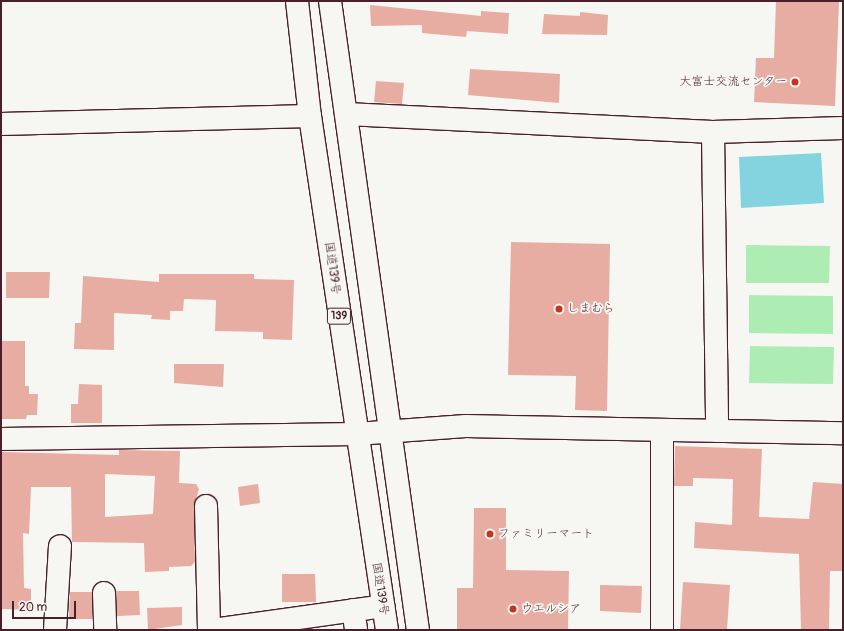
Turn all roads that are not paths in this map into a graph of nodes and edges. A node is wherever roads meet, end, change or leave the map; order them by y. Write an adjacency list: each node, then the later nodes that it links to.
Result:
1 (297, 1): 4 (main road, 国道139号 / 139)
2 (330, 1): 3 (main road)
3 (346, 114): 7 (main road); 10 (main road)
4 (310, 116): 5 (main road); 12 (main road, 国道139号 / 139)
5 (1, 124)
6 (843, 128): 7 (main road)
7 (713, 132): 9 (main road)
8 (662, 430): 9 (main road); 10 (main road); 25 (main road)
9 (717, 431): 11 (main road)
10 (390, 433): 12 (main road); 24 (main road)
11 (843, 433)
12 (356, 434): 13 (main road); 17 (main road, 国道139号 / 139)
13 (1, 439)
14 (206, 506): 21 (main road)
15 (60, 546): 19 (main road)
16 (104, 593): 20 (main road)
17 (383, 606): 18 (main road); 23 (main road, 国道139号 / 139)
18 (355, 620): 22 (main road)
19 (55, 630)
20 (105, 630)
21 (209, 630)
22 (213, 630)
23 (387, 630)
24 (418, 630)
25 (662, 630)

